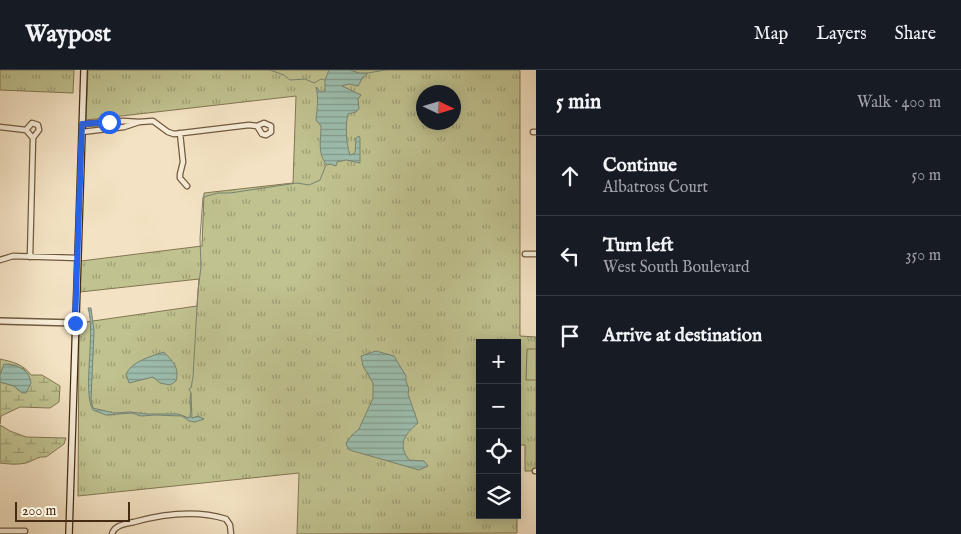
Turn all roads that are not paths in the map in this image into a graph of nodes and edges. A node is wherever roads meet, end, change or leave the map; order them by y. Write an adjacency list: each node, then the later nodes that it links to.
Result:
1 (84, 70): 3 (main road)
2 (139, 122): 3 (street); 7 (street); 8 (street)
3 (82, 124): 7 (main road)
4 (257, 126): 8 (street)
5 (0, 128): 6 (street)
6 (28, 131): 9 (street); 9 (street)
7 (82, 132): 14 (main road)
8 (180, 133): 10 (street)
9 (33, 138): 13 (street)
10 (187, 186)
11 (525, 254): 12 (street)
12 (536, 254)
13 (30, 257): 14 (street); 15 (street)
14 (78, 258): 17 (main road)
15 (0, 260)
16 (0, 321): 17 (street)
17 (75, 323): 20 (main road)
18 (0, 531): 19 (street)
19 (25, 531)
20 (69, 534)
21 (112, 534): 22 (street)
22 (231, 534)

